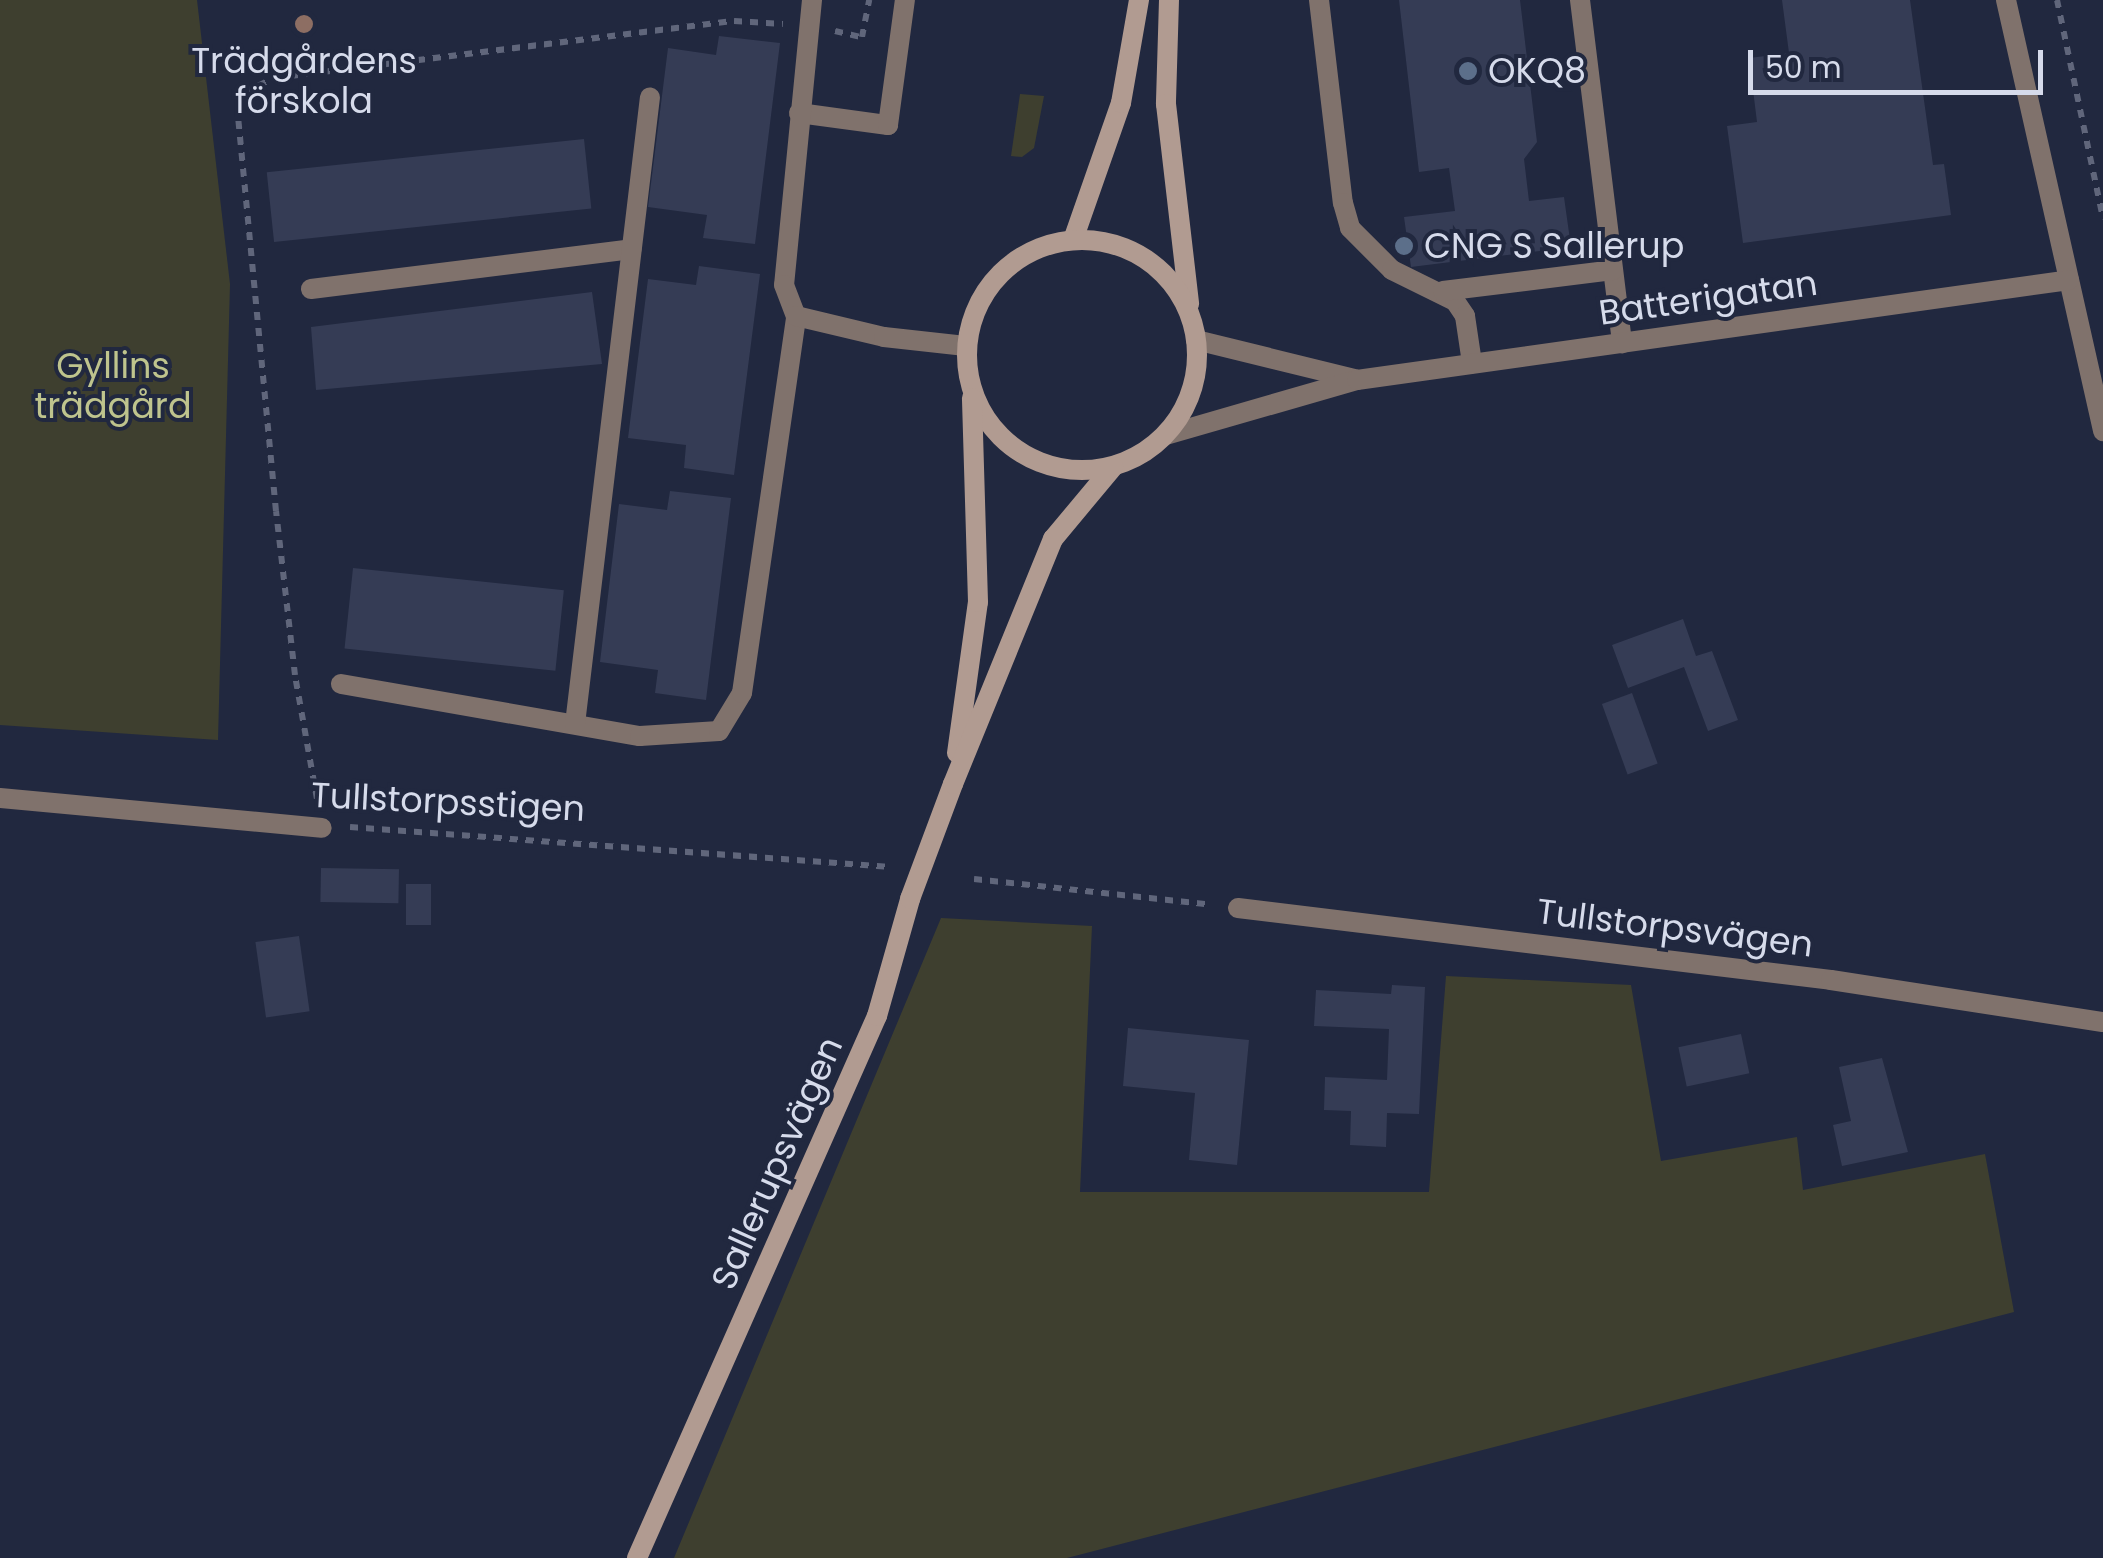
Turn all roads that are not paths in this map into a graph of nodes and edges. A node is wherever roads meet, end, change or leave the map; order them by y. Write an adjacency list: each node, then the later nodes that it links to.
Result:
1 (812, 0): 9 (street)
2 (905, 0): 9 (street)
3 (1140, 0): 10 (main road)
4 (1169, 0): 17 (main road, Sallerupsvägen)
5 (1320, 0): 15 (street)
6 (1580, 0): 12 (street)
7 (2006, 0): 13 (street)
8 (650, 97): 11 (street)
9 (799, 113): 16 (street)
10 (1073, 240): 17 (main road, Sallerupsvägen); 20 (main road, Sallerupsvägen)
11 (632, 249): 14 (street); 28 (street)
12 (1613, 270): 15 (street); 19 (street)
13 (2069, 280): 19 (street, Batterigatan); 24 (street)
14 (311, 290)
15 (1443, 292): 21 (street)
16 (796, 316): 20 (street); 28 (street)
17 (1190, 316): 18 (main road, Sallerupsvägen)
18 (1196, 340): 22 (street, Batterigatan); 25 (main road, Sallerupsvägen)
19 (1622, 342): 21 (street, Batterigatan)
20 (966, 346): 23 (main road, Sallerupsvägen)
21 (1472, 363): 22 (street, Batterigatan)
22 (1356, 380): 25 (street, Batterigatan)
23 (971, 392): 26 (main road, Sallerupsvägen); 29 (main road, Sallerupsvägen)
24 (2103, 431)
25 (1166, 436): 26 (main road, Sallerupsvägen)
26 (1114, 467): 29 (main road, Sallerupsvägen)
27 (340, 684): 28 (street)
28 (576, 724)
29 (953, 784): 34 (main road, Sallerupsvägen)
30 (0, 798): 31 (street, Tullstorpsstigen)
31 (322, 828)
32 (1238, 908): 33 (street, Tullstorpsvägen)
33 (2103, 1022)
34 (637, 1558)

